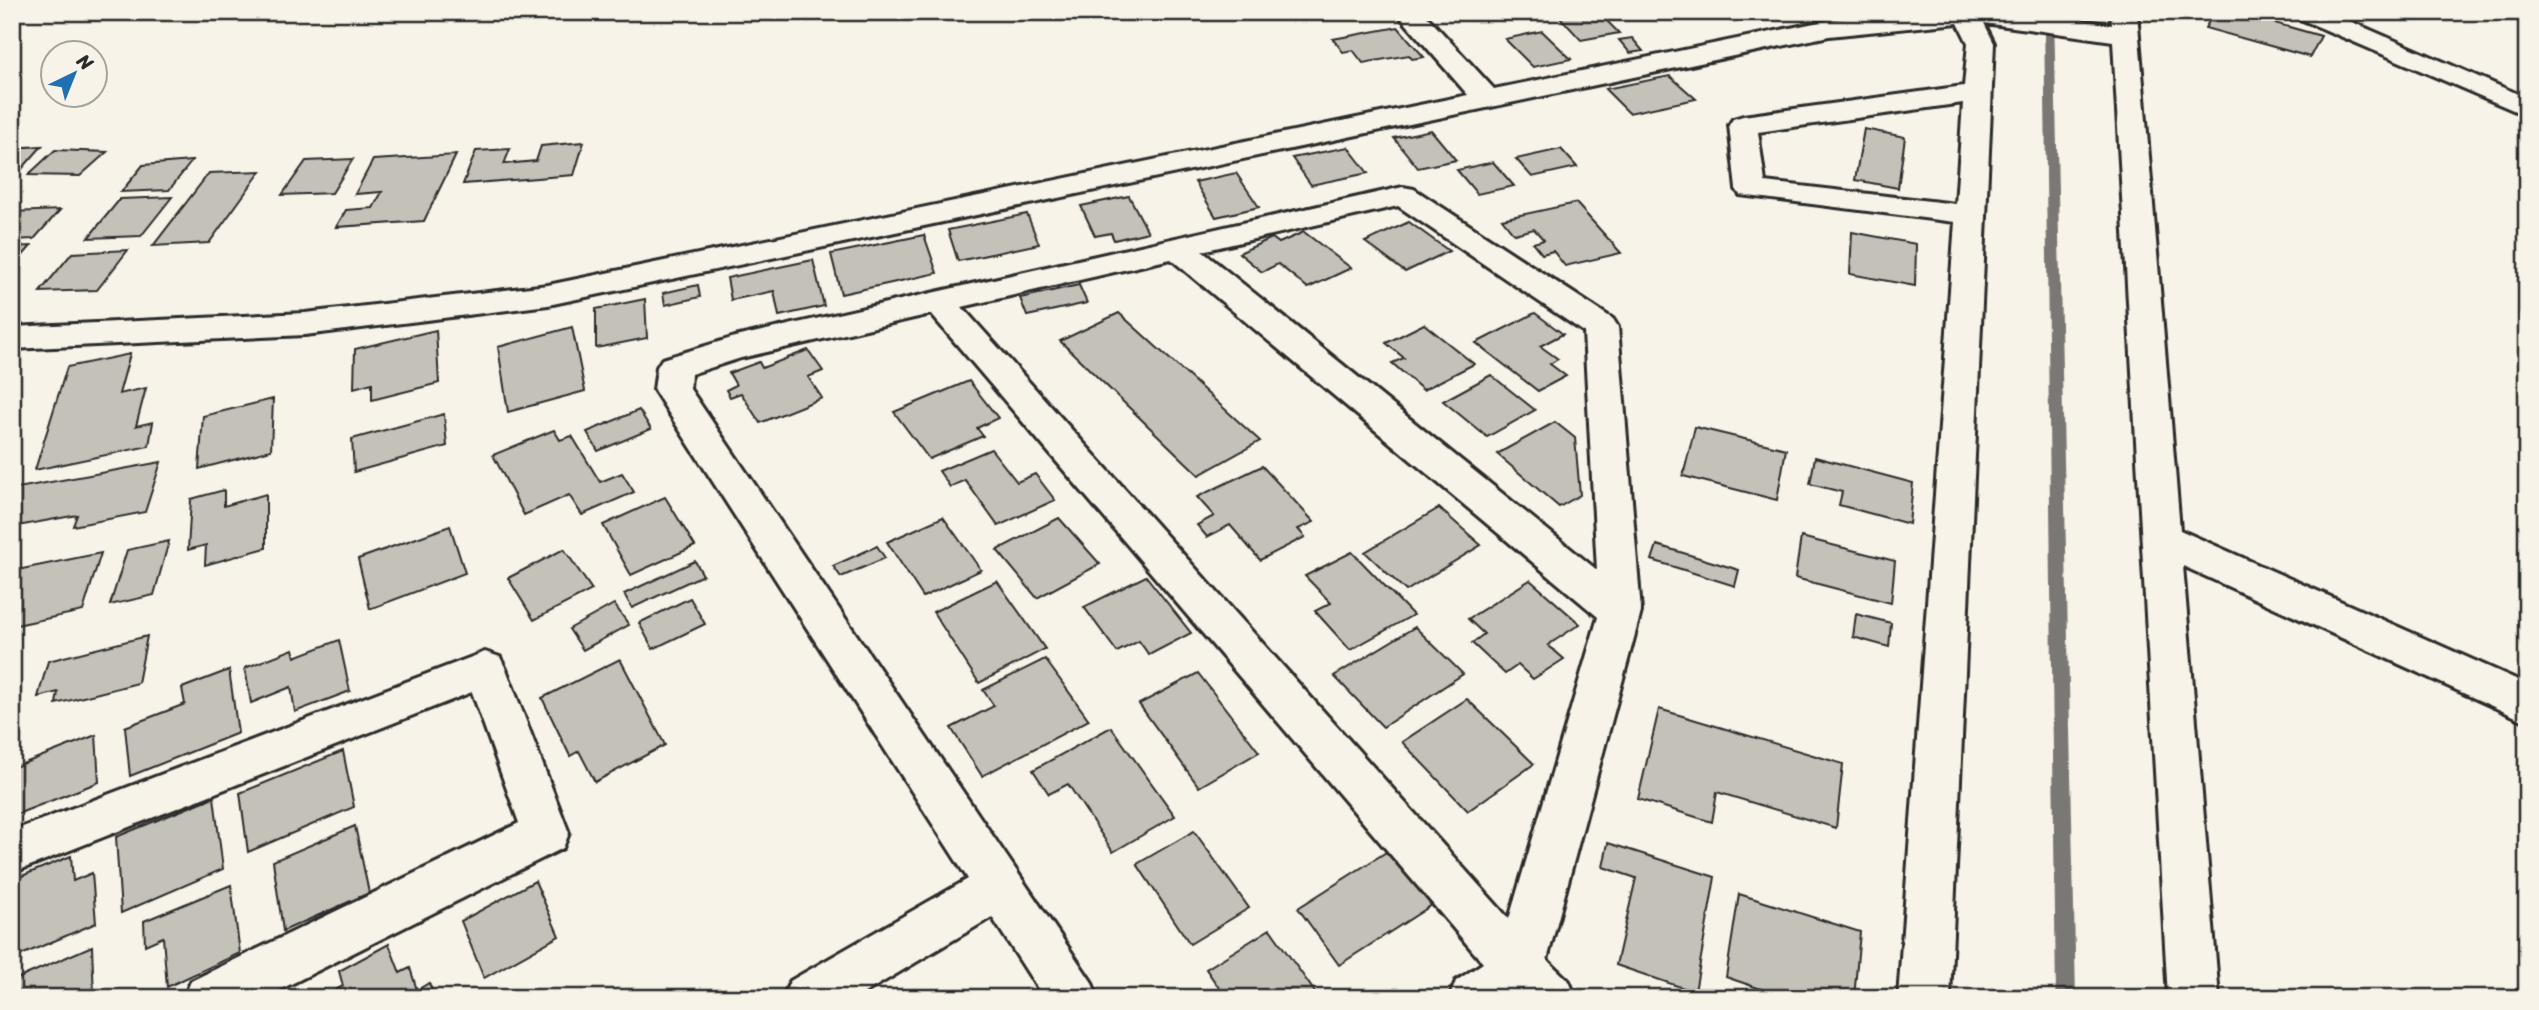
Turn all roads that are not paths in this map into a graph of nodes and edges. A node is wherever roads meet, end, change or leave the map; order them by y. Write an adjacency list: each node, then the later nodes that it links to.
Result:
1 (1409, 12): 6 (street)
2 (2307, 12): 7 (street)
3 (1967, 14): 4 (street); 5 (street); 6 (street)
4 (2119, 26): 12 (street)
5 (1977, 93): 8 (street); 8 (street)
6 (1488, 100): 11 (street)
7 (2527, 108)
8 (1970, 215): 22 (street)
9 (1177, 247): 10 (street); 13 (street); 13 (street)
10 (938, 301): 16 (street); 17 (street)
11 (12, 338)
12 (2160, 538): 14 (street); 23 (street)
13 (1620, 612): 17 (street)
14 (2527, 704)
15 (12, 852): 18 (street)
16 (999, 887): 19 (street); 20 (street)
17 (1535, 983): 21 (street)
18 (209, 998)
19 (808, 998)
20 (1073, 998)
21 (1474, 998)
22 (1924, 998)
23 (2194, 998)

